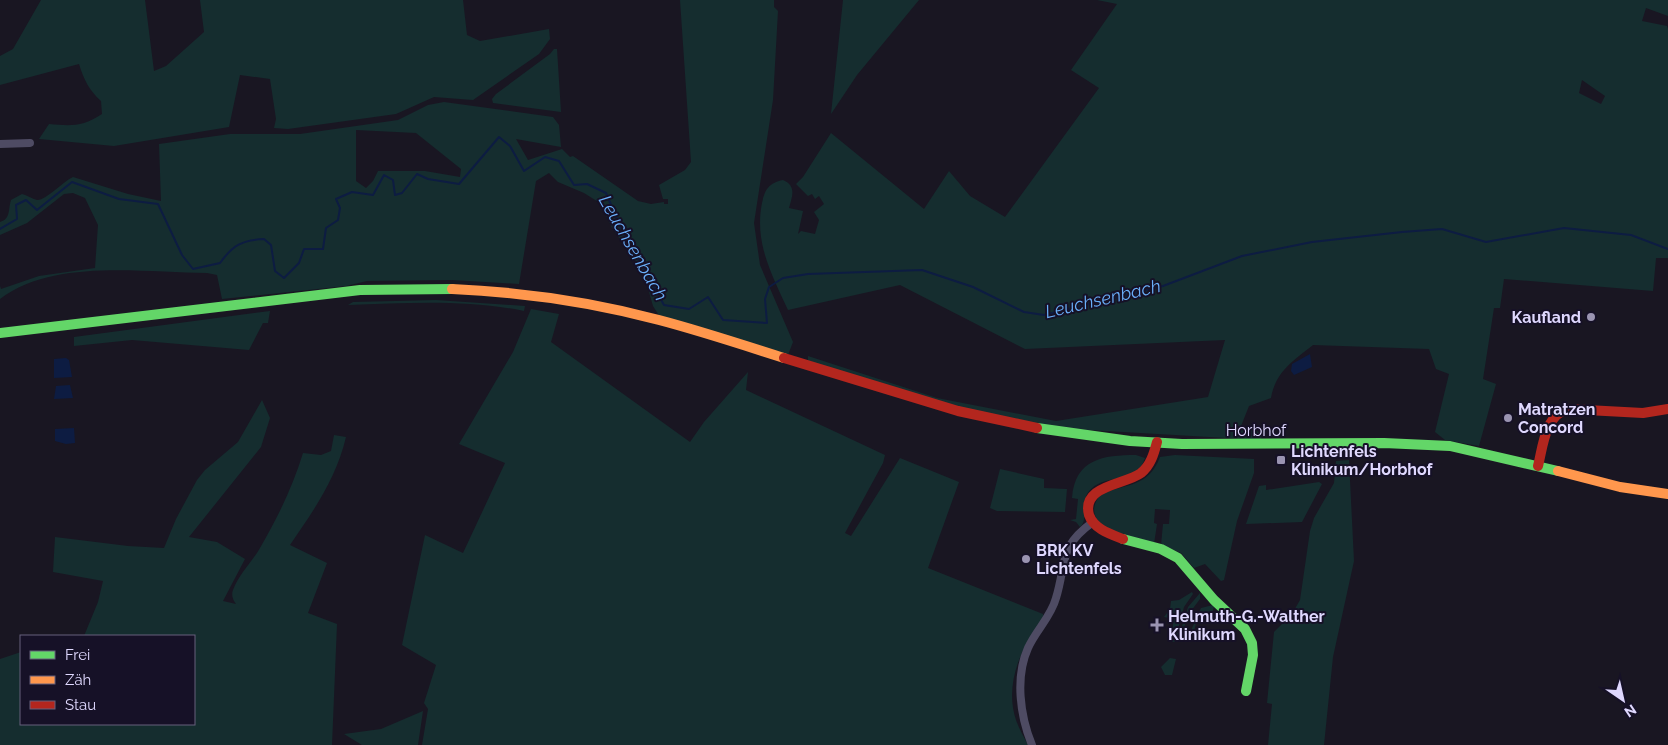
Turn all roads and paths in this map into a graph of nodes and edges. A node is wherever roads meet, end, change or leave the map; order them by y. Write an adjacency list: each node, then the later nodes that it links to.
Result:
1 (30, 143): 2 (street)
2 (0, 144)
3 (0, 333): 5 (main road, Horbhof)
4 (1668, 409): 6 (main road)
5 (1157, 442): 6 (main road, Horbhof); 8 (main road)
6 (1538, 466): 7 (main road, Horbhof)
7 (1668, 494)
8 (1093, 522): 9 (main road); 10 (street)
9 (1246, 691)
10 (1032, 745)

